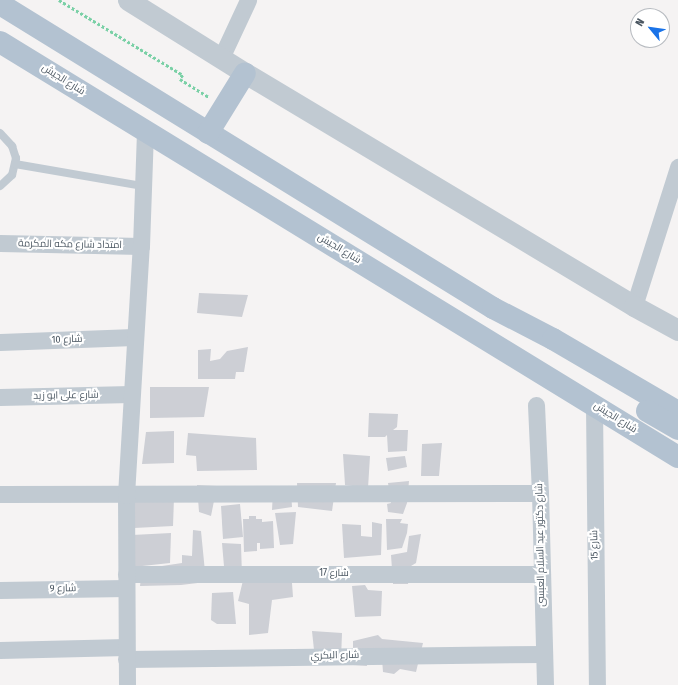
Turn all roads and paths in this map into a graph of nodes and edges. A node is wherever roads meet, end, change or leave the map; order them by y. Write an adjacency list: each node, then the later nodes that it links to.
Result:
1 (59, 0): 8 (path)
2 (128, 0): 6 (street)
3 (248, 0): 6 (street)
4 (8, 5): 11 (main road)
5 (0, 42): 9 (main road, شارع الجيش)
6 (221, 58): 7 (street)
7 (245, 73): 8 (main road); 18 (street)
8 (225, 106): 11 (main road)
9 (145, 131): 15 (street); 26 (main road, شارع الجيش)
10 (0, 133): 12 (lane)
11 (208, 133): 19 (main road)
12 (15, 164): 14 (lane); 15 (lane)
13 (678, 167): 18 (street)
14 (0, 186)
15 (143, 186): 17 (street)
16 (0, 243): 17 (street, امتداد شارع مكه المكرمة)
17 (141, 246): 21 (street)
18 (634, 306): 20 (street)
19 (517, 320): 27 (main road); 28 (main road)
20 (678, 330)
21 (134, 337): 22 (street, شارع 10); 23 (street)
22 (0, 342)
23 (131, 394): 24 (street, شارع على ابو زيد); 32 (street)
24 (0, 397)
25 (536, 405): 30 (street, شارع دكتور عبد السلام العبسى)
26 (594, 405): 29 (main road, شارع الجيش); 41 (street, شارع 15)
27 (678, 412)
28 (678, 430)
29 (678, 457)
30 (540, 493): 32 (street); 33 (street, شارع دكتور عبد السلام العبسى)
31 (0, 494): 32 (street)
32 (126, 495): 34 (street)
33 (542, 574): 34 (street, شارع 17); 38 (street, شارع دكتور عبد السلام العبسى)
34 (126, 581): 35 (street, شارع 9); 37 (street)
35 (0, 590)
36 (0, 650): 37 (street, شارع البكري)
37 (126, 653): 38 (street, شارع البكري); 39 (street)
38 (544, 654): 40 (street, شارع دكتور عبد السلام العبسى)
39 (127, 685)
40 (545, 685)
41 (597, 685)

